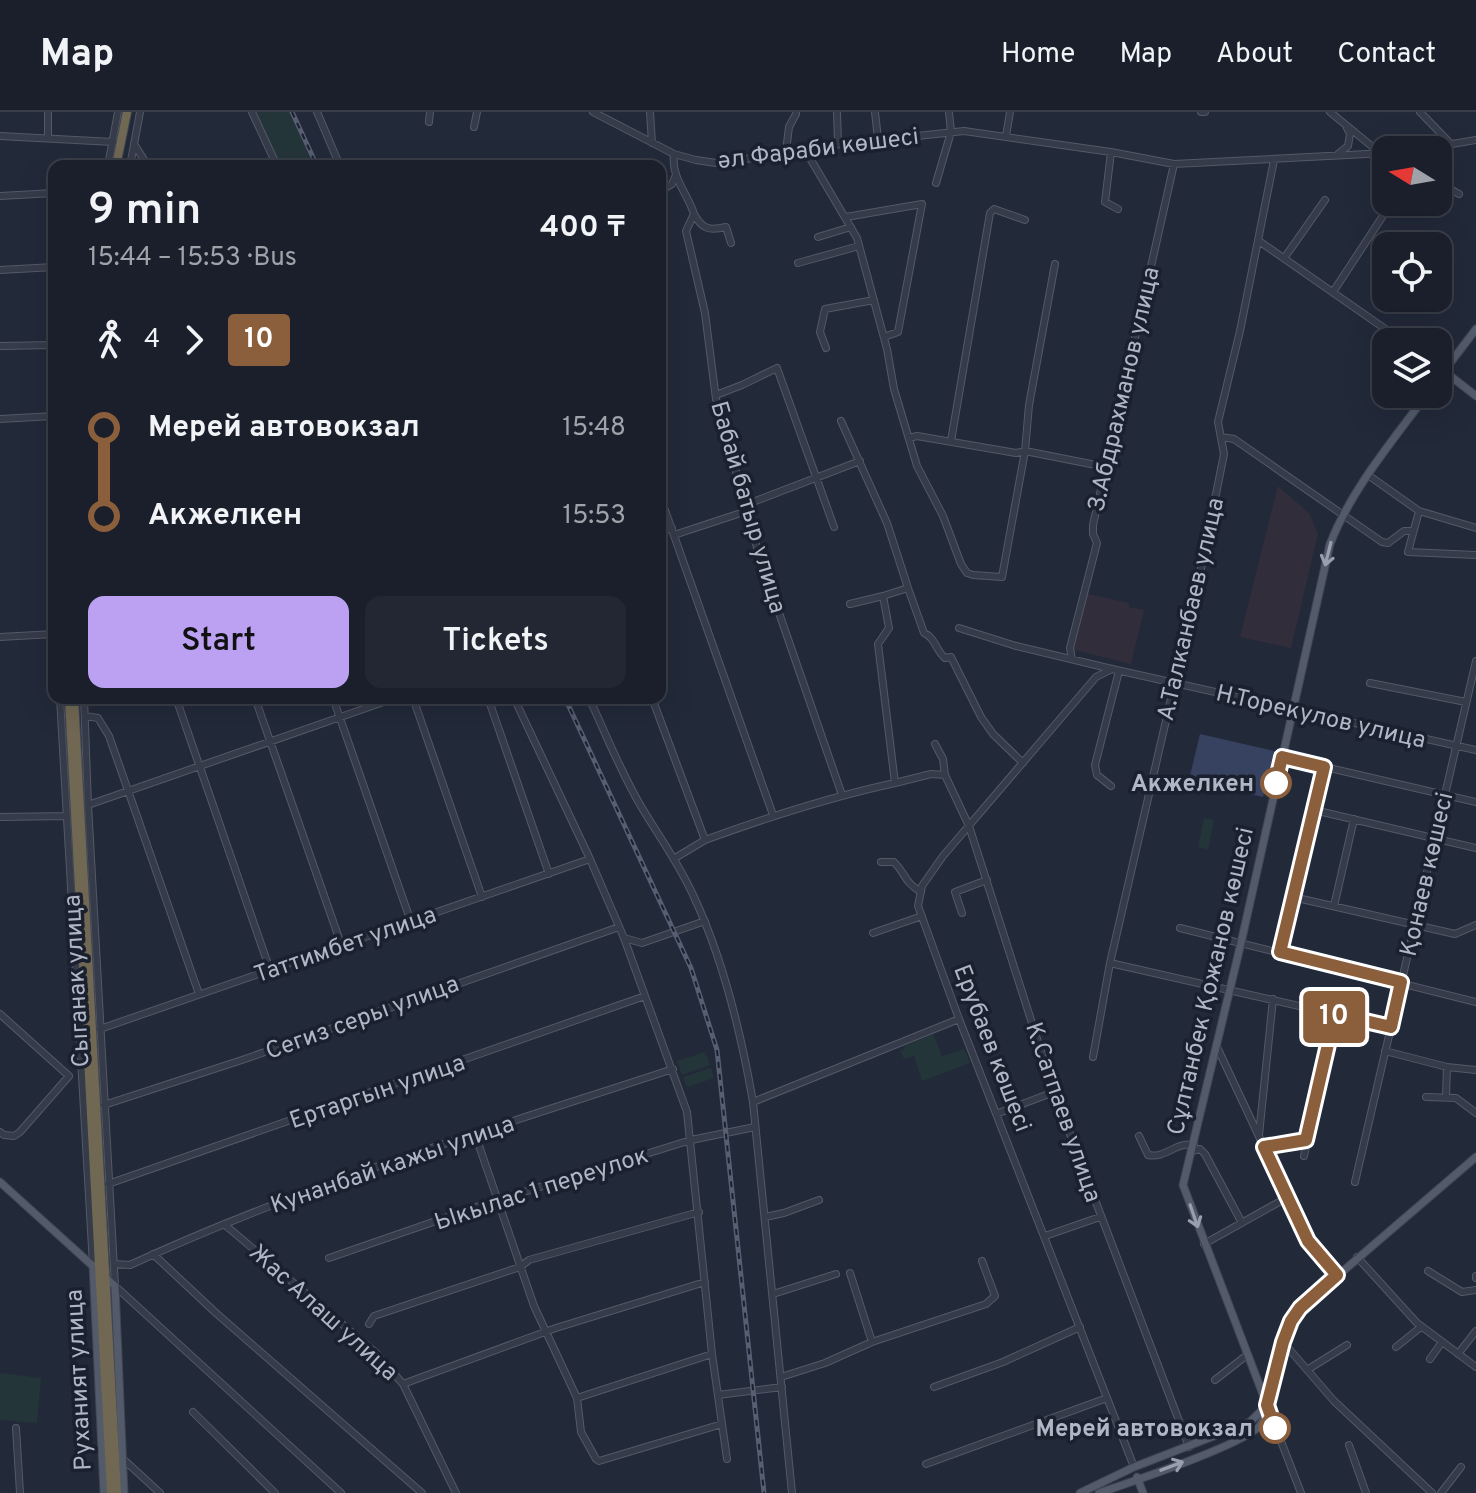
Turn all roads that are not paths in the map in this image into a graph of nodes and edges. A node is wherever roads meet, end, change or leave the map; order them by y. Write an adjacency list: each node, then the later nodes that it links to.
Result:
1 (48, 112): 25 (street)
2 (118, 112): 28 (street)
3 (129, 112): 41 (highway)
4 (140, 112): 31 (street)
5 (252, 112): 44 (street)
6 (317, 112): 45 (street)
7 (430, 112): 18 (street)
8 (477, 112): 19 (street)
9 (593, 112): 29 (street, әл Фараби көшесі)
10 (650, 112): 29 (street)
11 (837, 112): 30 (street)
12 (875, 112): 26 (street)
13 (949, 112): 21 (street)
14 (1010, 112): 23 (street)
15 (1330, 112): 20 (street)
16 (1420, 112): 24 (street)
17 (796, 114): 35 (street)
18 (429, 122)
19 (474, 127)
20 (1347, 128): 32 (street); 39 (street)
21 (951, 132): 23 (street, әл Фараби көшесі); 26 (street, әл Фараби көшесі); 49 (street)
22 (0, 136): 25 (street)
23 (1006, 136): 36 (street, әл Фараби көшесі)
24 (1443, 136)
25 (48, 138): 28 (street)
26 (878, 139): 30 (street, әл Фараби көшесі)
27 (1476, 140): 33 (street)
28 (113, 142): 40 (street)
29 (652, 143): 37 (street, әл Фараби көшесі)
30 (838, 143): 34 (street, әл Фараби көшесі)
31 (134, 144): 42 (street); 43 (street)
32 (1372, 145)
33 (1452, 145)
34 (804, 148): 35 (street, әл Фараби көшесі); 59 (street)
35 (786, 151): 37 (street, әл Фараби көшесі)
36 (1111, 152): 47 (street, әл Фараби көшесі); 56 (street)
37 (674, 154): 48 (street)
38 (1372, 154): 39 (street, әл Фараби көшесі)
39 (1334, 156): 46 (street, әл Фараби көшесі)
40 (109, 160)
41 (119, 160)
42 (131, 160)
43 (144, 160)
44 (274, 160)
45 (337, 160)
46 (1274, 160): 47 (street, әл Фараби көшесі); 63 (street, А.Талканбаев улица)
47 (1174, 164): 92 (street, З.Абдрахманов улица)
48 (675, 177): 50 (street); 57 (street)
49 (936, 183)
50 (666, 188)
51 (1452, 190): 53 (street)
52 (48, 193): 54 (street)
53 (1459, 194)
54 (0, 196)
55 (1325, 200): 66 (street)
56 (1118, 209)
57 (694, 214): 64 (street); 81 (street, Бабай батыр улица)
58 (1383, 216): 71 (street)
59 (846, 217): 61 (street); 75 (street)
60 (1025, 220): 89 (street)
61 (851, 227): 62 (street); 65 (street)
62 (818, 237)
63 (1259, 241): 66 (street); 87 (street, А.Талканбаев улица)
64 (731, 243)
65 (859, 246): 67 (street); 72 (street)
66 (1285, 257): 71 (street)
67 (798, 263)
68 (1055, 264): 90 (street)
69 (48, 267): 70 (street)
70 (0, 270)
71 (1333, 292): 73 (street)
72 (874, 300): 75 (street); 78 (street)
73 (1384, 328)
74 (1476, 329): 79 (main road)
75 (884, 337): 88 (street)
76 (48, 345): 77 (street)
77 (0, 346)
78 (826, 348)
79 (1452, 356)
80 (1452, 377): 82 (main road)
81 (716, 395): 94 (street); 95 (street, Бабай батыр улица)
82 (1476, 396)
83 (1417, 408): 93 (main road, Сұлтанбек Қожанов көшесі)
84 (48, 416): 85 (street)
85 (0, 419)
86 (841, 421): 91 (street)
87 (1221, 437): 98 (street); 114 (street, А.Талканбаев улица)
88 (909, 438): 89 (street); 90 (street)
89 (951, 441): 90 (street)
90 (1025, 451): 92 (street)
91 (860, 461): 94 (street); 105 (street)
92 (1106, 467): 111 (street, З.Абдрахманов улица)
93 (1368, 475): 96 (street); 98 (main road, Сұлтанбек Қожанов көшесі)
94 (816, 477): 95 (street); 99 (street)
95 (746, 508): 103 (street); 144 (street, Бабай батыр улица)
96 (1419, 511): 100 (street); 101 (street)
97 (666, 513): 103 (street)
98 (1341, 515): 101 (street); 129 (main road, Сұлтанбек Қожанов көшесі, one-way to 129)
99 (834, 527)
100 (1476, 528)
101 (1413, 531): 104 (street)
102 (666, 532): 103 (street)
103 (673, 532): 149 (street)
104 (1476, 555)
105 (908, 588): 106 (street); 137 (street)
106 (883, 596): 107 (street); 141 (street)
107 (850, 604)
108 (959, 628): 111 (street, Н.Торекулов улица)
109 (48, 634): 110 (street)
110 (0, 637)
111 (1072, 659): 113 (street, Н.Торекулов улица)
112 (1476, 661): 116 (street, Қонаев көшесі)
113 (1115, 670): 114 (street, Н.Торекулов улица); 137 (street); 142 (street)
114 (1172, 683): 129 (street, Н.Торекулов улица); 179 (street, А.Талканбаев улица)
115 (1370, 683): 116 (street)
116 (1466, 702): 134 (street, Қонаев көшесі)
117 (60, 704): 150 (street, Сыганак улица)
118 (72, 704): 235 (highway)
119 (84, 704): 130 (street)
120 (178, 704): 138 (street)
121 (257, 704): 132 (street)
122 (335, 704): 131 (street)
123 (377, 704): 131 (street)
124 (415, 704): 163 (street)
125 (490, 704): 160 (street)
126 (517, 704): 158 (street)
127 (592, 704): 157 (street)
128 (654, 704): 155 (street)
129 (1293, 708): 134 (street, Н.Торекулов улица); 136 (main road, Сұлтанбек Қожанов көшесі)
130 (85, 716): 143 (street); 147 (street)
131 (339, 717): 132 (street); 169 (street)
132 (270, 740): 138 (street); 177 (street)
133 (935, 744): 140 (street, К.Сатпаев улица)
134 (1456, 746): 135 (street, Н.Торекулов улица); 145 (street, Қонаев көшесі)
135 (1476, 750)
136 (1282, 757): 139 (street); 176 (main road, Сұлтанбек Қожанов көшесі)
137 (1023, 763): 153 (street)
138 (199, 764): 143 (street); 180 (street)
139 (1324, 767): 145 (street); 148 (street)
140 (945, 775): 141 (street); 153 (street, К.Сатпаев улица)
141 (895, 783): 144 (street)
142 (1111, 786)
143 (127, 790): 147 (street); 183 (street)
144 (842, 795): 149 (street)
145 (1445, 795): 146 (street); 154 (street, Қонаев көшесі)
146 (1476, 802)
147 (88, 805): 191 (street)
148 (1314, 810): 152 (street); 164 (street)
149 (773, 815): 155 (street)
150 (67, 816): 151 (street); 235 (street, Сыганак улица)
151 (0, 817)
152 (1354, 819): 154 (street); 165 (street)
153 (969, 826): 161 (street, К.Сатпаев улица); 162 (street)
154 (1435, 838): 156 (street); 170 (street, Қонаев көшесі)
155 (705, 840): 157 (street)
156 (1476, 848)
157 (675, 858): 168 (street)
158 (590, 859): 160 (street, Таттимбет улица); 172 (street)
159 (881, 862): 162 (street)
160 (549, 874): 163 (street, Таттимбет улица)
161 (987, 880): 166 (street); 198 (street, К.Сатпаев улица)
162 (921, 892): 167 (street, Ерубаев көшесі)
163 (482, 897): 169 (street, Таттимбет улица)
164 (1293, 897): 165 (street); 178 (street)
165 (1334, 906): 170 (street)
166 (962, 913)
167 (922, 916): 174 (street); 189 (street, Ерубаев көшесі)
168 (705, 921): 175 (street); 201 (street)
169 (411, 922): 177 (street, Таттимбет улица)
170 (1415, 925): 171 (street); 181 (street, Қонаев көшесі)
171 (1476, 925)
172 (619, 927): 175 (street); 202 (street, Сегиз серы улица)
173 (1180, 928): 176 (street)
174 (873, 933)
175 (624, 938): 184 (street)
176 (1241, 943): 178 (street); 182 (main road, Сұлтанбек Қожанов көшесі)
177 (341, 944): 180 (street, Таттимбет улица)
178 (1280, 952): 181 (street)
179 (1110, 963): 182 (street); 194 (street, А.Талканбаев улица)
180 (270, 970): 183 (street, Таттимбет улица)
181 (1401, 982): 186 (street); 190 (street, Қонаев көшесі)
182 (1230, 989): 185 (street); 192 (main road, Сұлтанбек Қожанов көшесі)
183 (199, 994): 191 (street, Таттимбет улица)
184 (645, 996): 196 (street); 218 (street, Ертаргын улица)
185 (1273, 999): 188 (street); 209 (street)
186 (1476, 1002)
187 (0, 1014): 206 (street)
188 (1335, 1014): 190 (street); 211 (street)
189 (959, 1019): 201 (street); 204 (street, Ерубаев көшесі)
190 (1391, 1027): 193 (street, Қонаев көшесі)
191 (100, 1029): 202 (street)
192 (1217, 1047): 209 (street); 213 (main road, Сұлтанбек Қожанов көшесі)
193 (1385, 1051): 195 (street); 217 (street, Қонаев көшесі)
194 (1093, 1057)
195 (1447, 1067): 197 (street); 199 (street)
196 (673, 1069): 207 (street, Кунанбай кажы улица); 210 (street)
197 (1476, 1070)
198 (1054, 1092): 204 (street); 224 (street, К.Сатпаев улица)
199 (1446, 1096): 200 (street); 203 (street)
200 (1426, 1097)
201 (753, 1102): 205 (street)
202 (104, 1105): 218 (street)
203 (1476, 1113)
204 (996, 1114): 227 (street, Ерубаев көшесі)
205 (755, 1127): 210 (street, Ыкылас 1 переулок); 223 (street)
206 (0, 1132)
207 (475, 1134): 221 (street); 226 (street, Кунанбай кажы улица)
208 (1139, 1136): 213 (street)
209 (1259, 1137): 212 (street)
210 (691, 1140): 221 (street, Ыкылас 1 переулок); 222 (street)
211 (1306, 1140): 212 (street); 214 (street)
212 (1264, 1147): 219 (street)
213 (1193, 1148): 225 (street); 228 (main road, Сұлтанбек Қожанов көшесі, one-way to 228)
214 (1304, 1156)
215 (1476, 1157): 230 (main road)
216 (0, 1182): 235 (main road)
217 (1355, 1182)
218 (108, 1184): 233 (street)
219 (1288, 1197): 225 (street); 239 (street)
220 (819, 1200): 223 (street)
221 (498, 1201): 231 (street, Ыкылас 1 переулок); 234 (street)
222 (699, 1212): 234 (street); 240 (street)
223 (765, 1217): 243 (street)
224 (1100, 1217): 227 (street); 273 (street, К.Сатпаев улица)
225 (1242, 1223): 228 (street)
226 (224, 1224): 229 (street, Кунанбай кажы улица); 262 (street, Жас Алаш улица)
227 (1045, 1236): 245 (street, Ерубаев көшесі)
228 (1204, 1244): 256 (main road, Сұлтанбек Қожанов көшесі)
229 (153, 1254): 233 (street, Кунанбай кажы улица); 288 (street)
230 (1357, 1257): 239 (main road); 246 (street)
231 (329, 1258)
232 (982, 1261): 249 (street)
233 (114, 1264): 241 (street)
234 (520, 1267): 244 (street); 248 (street)
235 (99, 1271): 241 (main road); 282 (main road, Руханият улица); 283 (highway); 284 (highway)
236 (1428, 1271): 242 (street)
237 (850, 1273): 249 (street)
238 (836, 1274): 243 (street)
239 (1337, 1275): 250 (main road)
240 (705, 1282): 248 (street); 254 (street)
241 (115, 1286): 274 (main road, Руханият улица); 280 (street)
242 (1476, 1290)
243 (773, 1294): 260 (street)
244 (369, 1324)
245 (1080, 1327): 264 (street); 267 (street, Ерубаев көшесі)
246 (1421, 1327): 251 (street); 253 (street)
247 (1476, 1331): 255 (street)
248 (546, 1332): 262 (street); 266 (street)
249 (872, 1342): 260 (street)
250 (1283, 1342): 259 (street); 268 (main road)
251 (1442, 1342): 255 (street); 257 (street)
252 (1347, 1345): 259 (street)
253 (1396, 1347)
254 (712, 1354): 265 (street); 266 (street)
255 (1458, 1354): 258 (street)
256 (1247, 1355): 261 (street); 268 (main road, Сұлтанбек Қожанов көшесі)
257 (1430, 1359)
258 (1476, 1367)
259 (1307, 1370): 296 (street)
260 (781, 1377): 263 (street)
261 (1215, 1380)
262 (403, 1384): 289 (street, Жас Алаш улица)
263 (782, 1387): 265 (street); 290 (street)
264 (934, 1387)
265 (718, 1395): 270 (street)
266 (577, 1398): 270 (street)
267 (1107, 1398): 276 (street); 277 (street, Ерубаев көшесі)
268 (1267, 1405): 273 (main road); 279 (main road, one-way to 268); 294 (street)
269 (193, 1412): 287 (street)
270 (722, 1424): 275 (street)
271 (16, 1428): 281 (street)
272 (1349, 1445): 295 (street)
273 (1189, 1447): 277 (main road)
274 (123, 1459): 285 (main road, Руханият улица); 286 (street)
275 (727, 1459)
276 (926, 1464)
277 (1134, 1467): 279 (main road, Ерубаев көшесі); 291 (main road)
278 (1461, 1467): 297 (street)
279 (1138, 1479): 292 (main road); 293 (main road, Ерубаев көшесі)
280 (335, 1491)
281 (20, 1493)
282 (104, 1493)
283 (111, 1493)
284 (117, 1493)
285 (124, 1493)
286 (160, 1493)
287 (275, 1493)
288 (422, 1493)
289 (456, 1493)
290 (792, 1493)
291 (1080, 1493)
292 (1099, 1493)
293 (1143, 1493)
294 (1301, 1493)
295 (1366, 1493)
296 (1432, 1493)
297 (1441, 1493)

